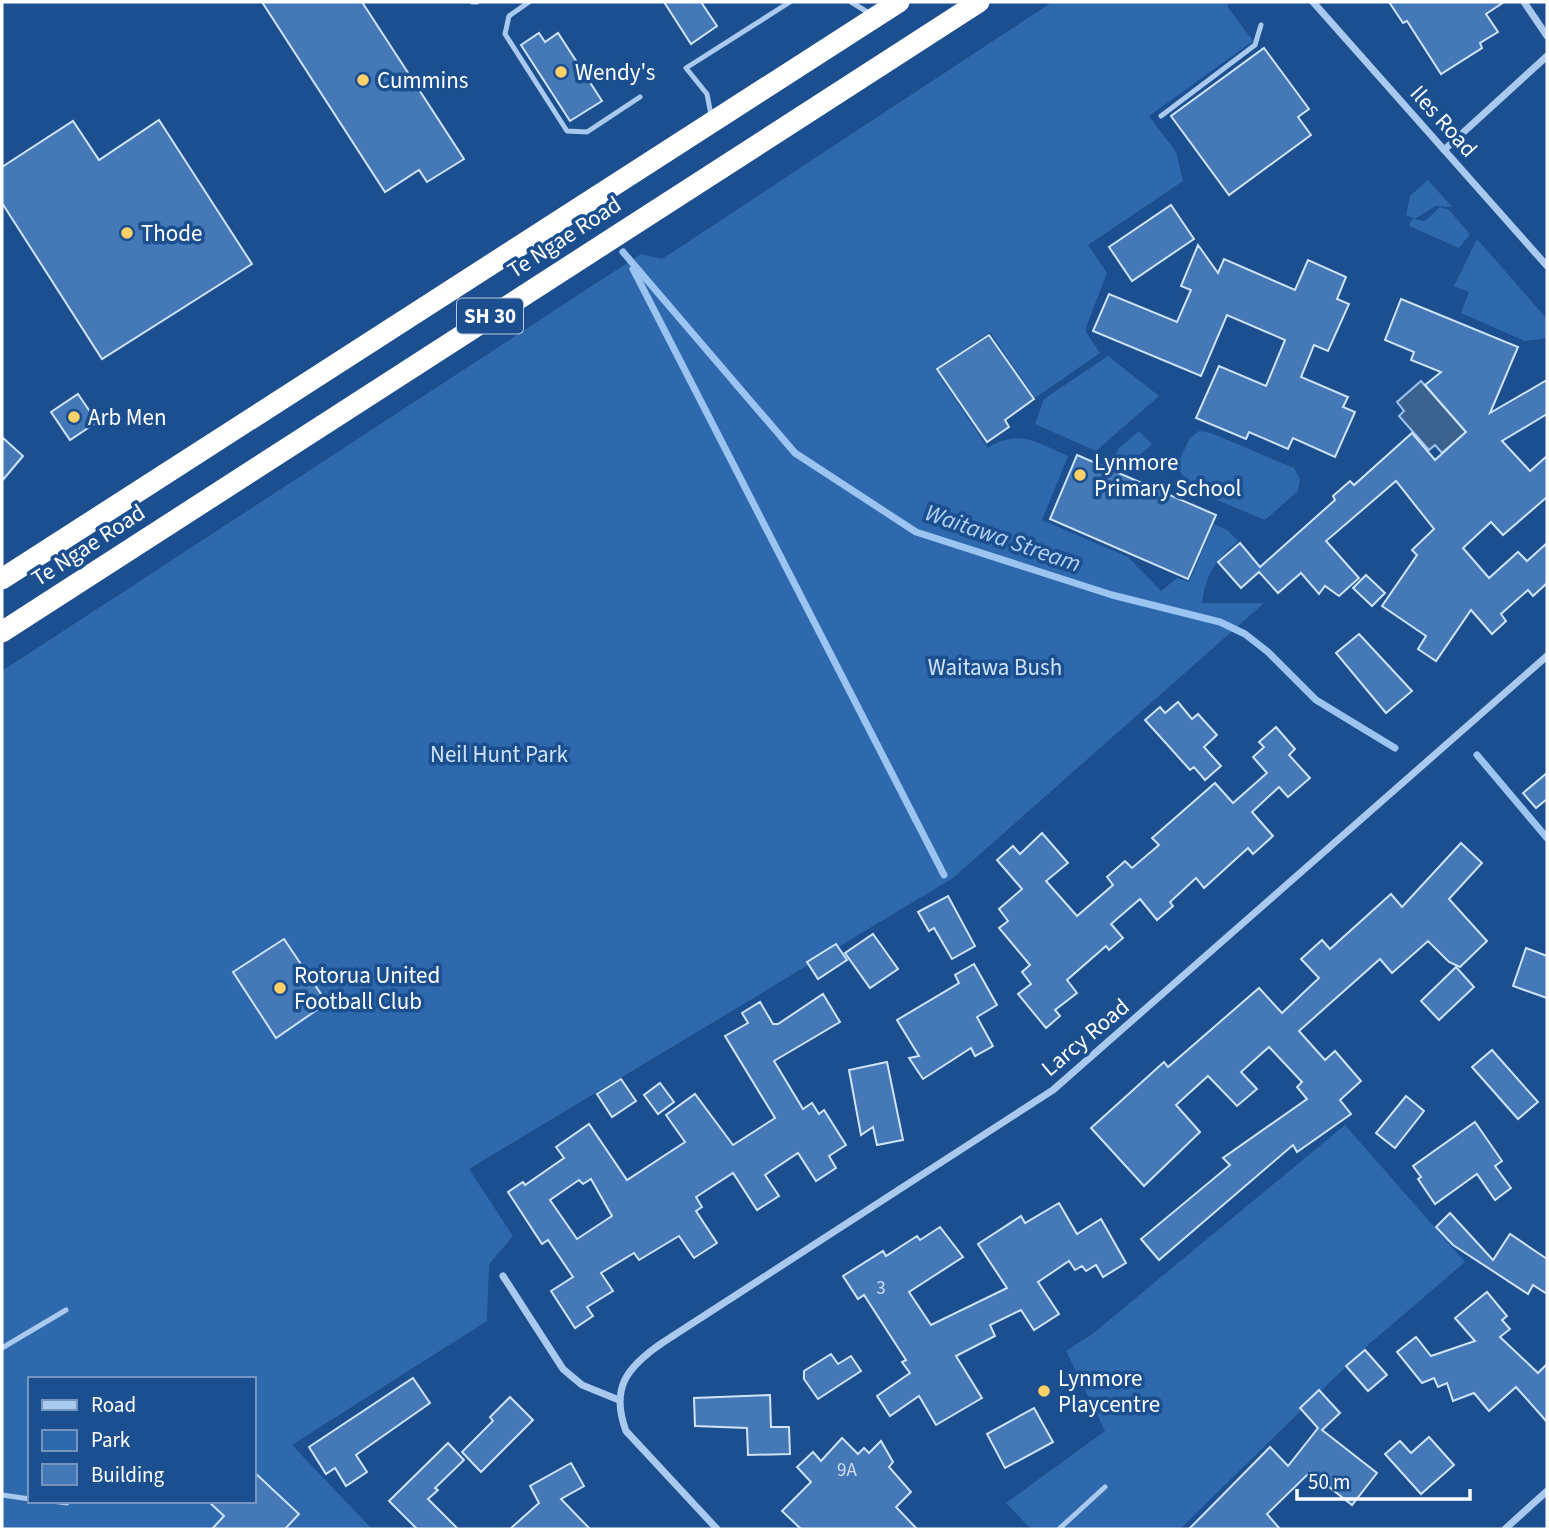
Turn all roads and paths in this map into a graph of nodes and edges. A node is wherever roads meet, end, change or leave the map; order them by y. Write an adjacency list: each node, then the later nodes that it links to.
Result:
1 (530, 2): 12 (lane)
2 (790, 2): 14 (lane)
3 (851, 2): 8 (lane)
4 (899, 2): 8 (highway, Te Ngae Road / SH 30)
5 (979, 2): 18 (highway, Te Ngae Road / SH 30)
6 (1313, 2): 15 (street, Iles Road)
7 (1524, 2): 10 (street)
8 (877, 17): 14 (highway, Te Ngae Road / SH 30)
9 (1261, 25): 13 (lane)
10 (1547, 36)
11 (1547, 56): 15 (street)
12 (639, 97)
13 (1161, 116)
14 (713, 123): 17 (highway, Te Ngae Road / SH 30)
15 (1444, 150): 16 (street, Iles Road)
16 (1547, 266)
17 (2, 579)
18 (2, 632)
19 (1547, 656): 23 (street, Larcy Road)
20 (503, 1276): 23 (street)
21 (66, 1310): 22 (lane)
22 (2, 1348)
23 (619, 1400): 28 (street)
24 (1105, 1487): 29 (lane)
25 (1547, 1491): 30 (street)
26 (2, 1495): 27 (lane)
27 (28, 1499)
28 (717, 1529)
29 (1059, 1529)
30 (1505, 1529)

